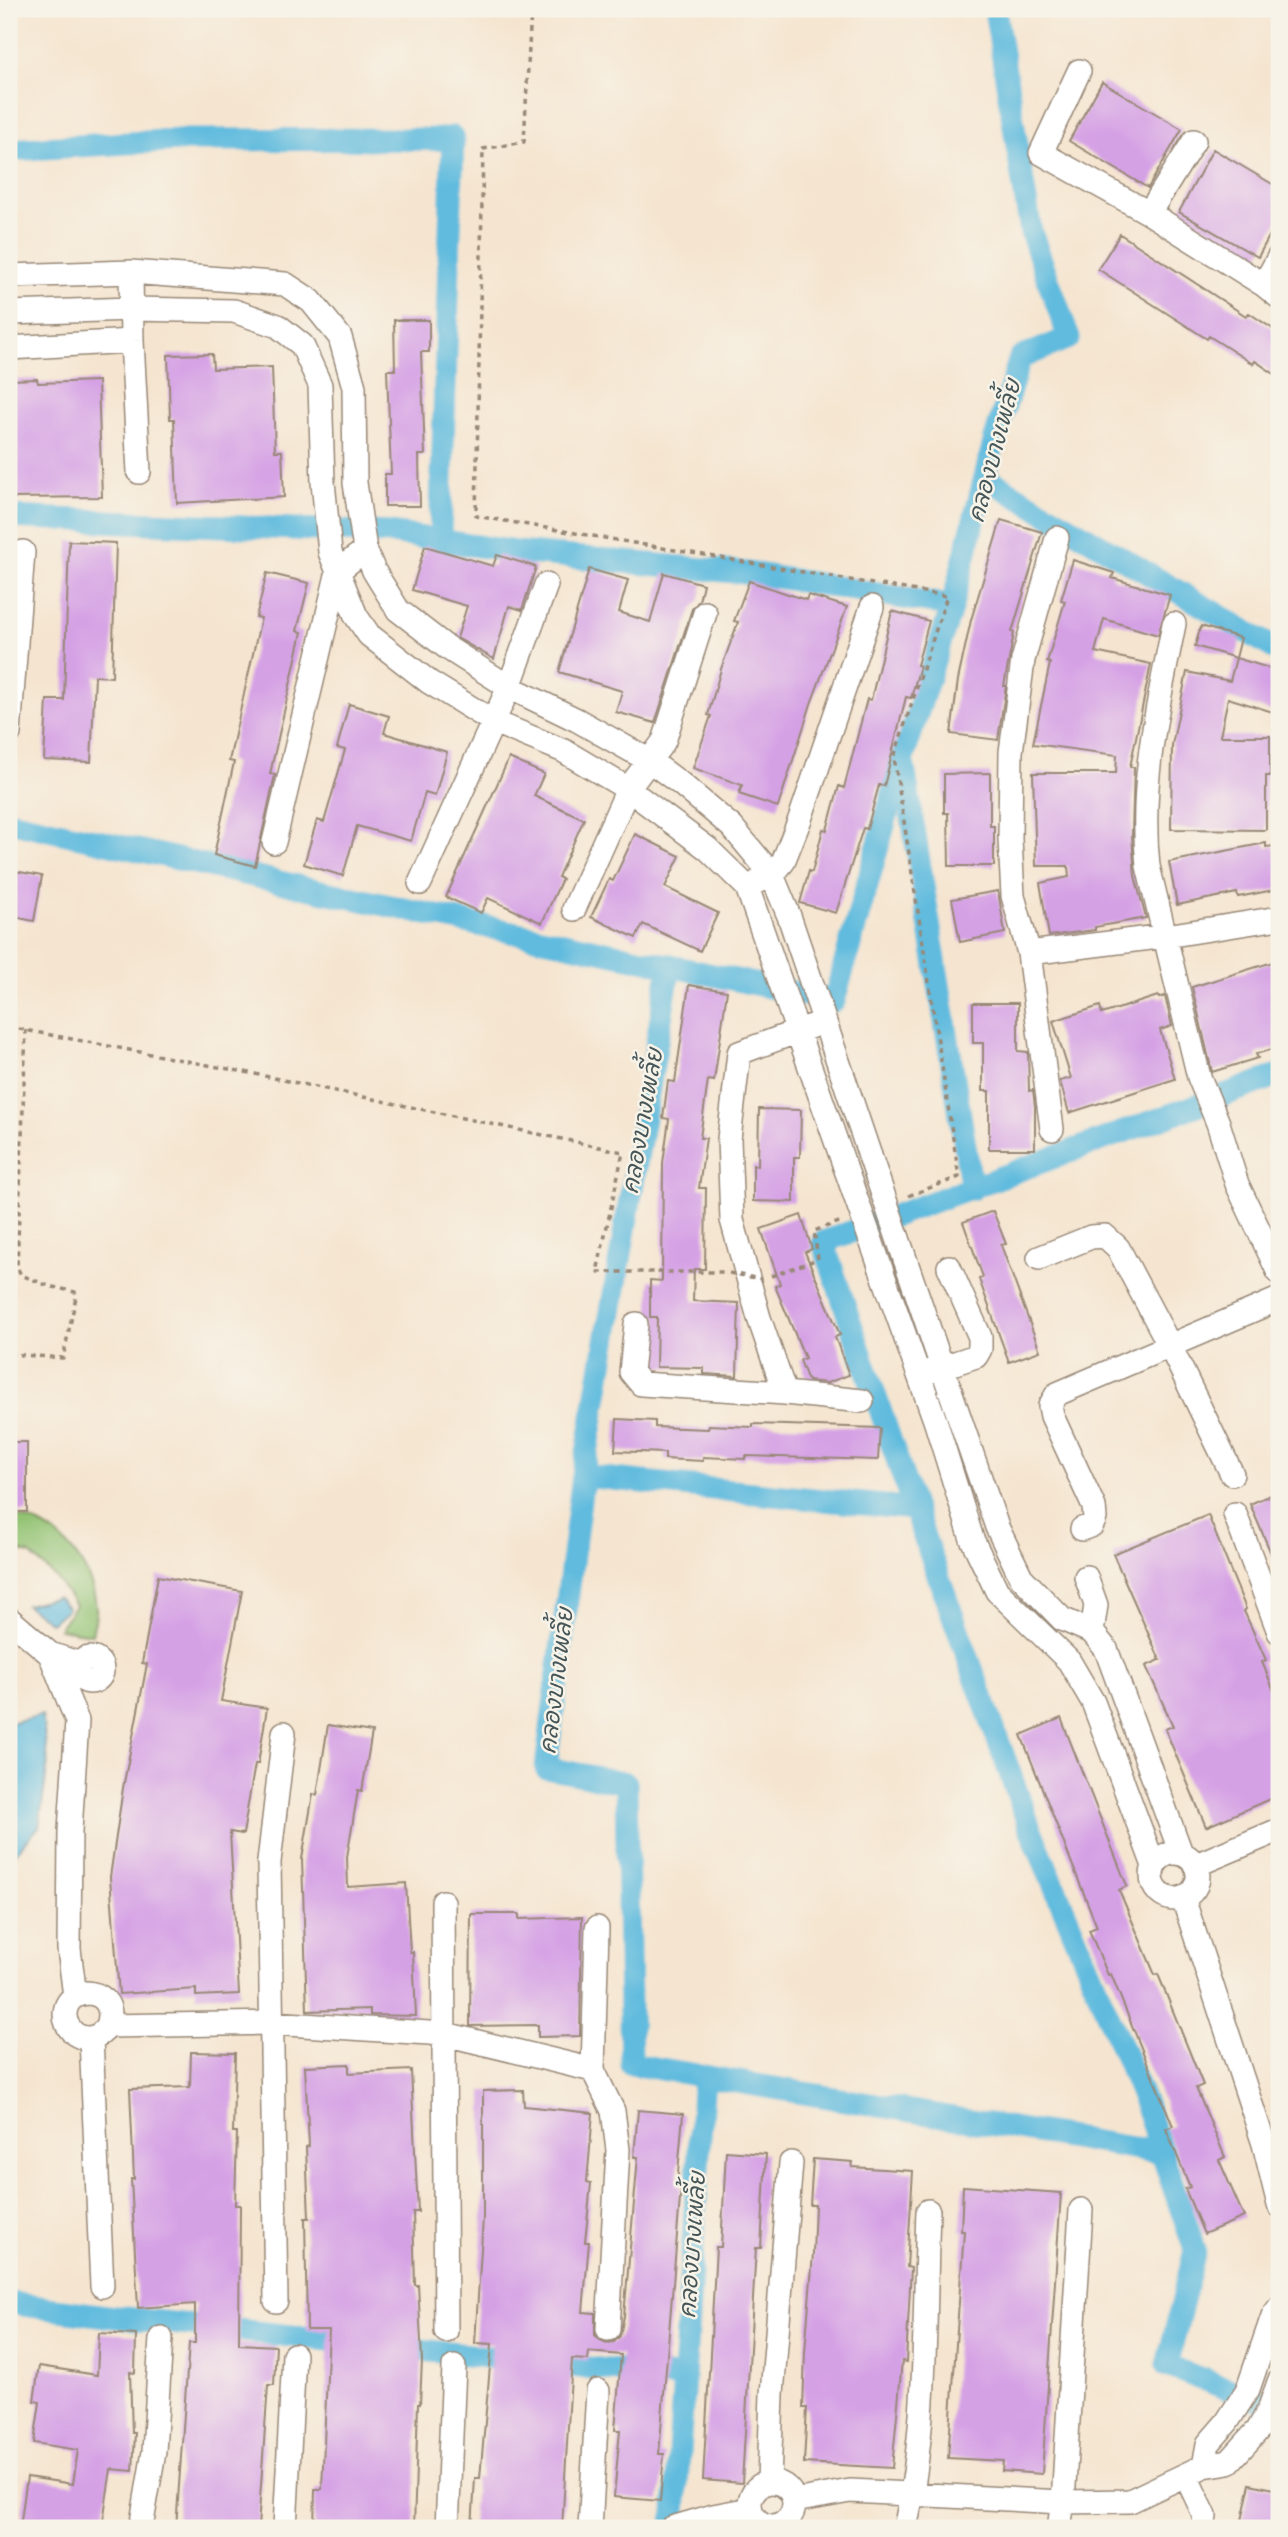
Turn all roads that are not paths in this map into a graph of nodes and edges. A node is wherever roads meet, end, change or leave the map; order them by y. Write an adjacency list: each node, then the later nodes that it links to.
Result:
1 (1079, 71): 3 (street)
2 (1194, 141): 3 (street)
3 (1149, 213): 7 (street)
4 (1279, 257): 7 (street)
5 (131, 272): 6 (street); 8 (street); 14 (street)
6 (9, 276)
7 (1272, 291)
8 (132, 309): 9 (street); 10 (street); 16 (street)
9 (9, 313)
10 (132, 341): 11 (street); 12 (street)
11 (9, 348)
12 (139, 472)
13 (1057, 538): 33 (street)
14 (365, 550): 16 (street); 21 (street)
15 (23, 552): 23 (street)
16 (334, 561): 22 (street); 26 (street)
17 (546, 585): 21 (street)
18 (872, 607): 27 (street)
19 (705, 613): 24 (street)
20 (1174, 624): 32 (street)
21 (509, 687): 22 (street); 24 (street)
22 (494, 722): 25 (street); 28 (street)
23 (9, 733)
24 (650, 761): 25 (street); 27 (street)
25 (628, 789): 29 (street); 30 (street)
26 (274, 842)
27 (772, 875): 29 (street); 34 (street)
28 (420, 883)
29 (747, 887): 35 (street)
30 (574, 909)
31 (1279, 918): 32 (street)
32 (1166, 936): 33 (street); 39 (street)
33 (1029, 953): 36 (street)
34 (822, 1014): 35 (street); 43 (street, bridge)
35 (794, 1022): 44 (street, bridge); 45 (street)
36 (1052, 1129)
37 (1039, 1258): 42 (street)
38 (949, 1267): 43 (street)
39 (1279, 1273)
40 (1279, 1299): 42 (street)
41 (636, 1324): 45 (street)
42 (1170, 1346): 47 (street); 49 (street)
43 (942, 1367): 44 (street); 52 (street)
44 (919, 1375): 59 (street)
45 (785, 1393): 46 (street)
46 (862, 1401)
47 (1232, 1475)
48 (1235, 1514): 53 (street)
49 (1082, 1528)
50 (1086, 1577): 52 (street)
51 (9, 1619): 54 (street)
52 (1092, 1632): 58 (street)
53 (1279, 1632)
54 (50, 1654): 55 (street); 55 (street)
55 (77, 1721): 63 (street)
56 (284, 1732): 64 (street)
57 (1279, 1830): 58 (street)
58 (1189, 1859): 59 (street); 60 (street)
59 (1154, 1866): 60 (street)
60 (1183, 1898): 69 (street)
61 (443, 1902): 66 (street)
62 (597, 1928): 67 (street)
63 (75, 1996): 65 (street); 65 (street)
64 (271, 2023): 65 (street); 66 (street); 73 (street)
65 (99, 2032): 72 (street)
66 (445, 2034): 67 (street); 76 (street)
67 (593, 2070): 75 (street)
68 (791, 2163): 83 (street)
69 (1279, 2205)
70 (1081, 2210): 86 (street)
71 (928, 2211): 84 (street)
72 (102, 2286)
73 (276, 2301)
74 (1279, 2308): 82 (street)
75 (608, 2329)
76 (446, 2331)
77 (161, 2338): 89 (street)
78 (294, 2355): 90 (street)
79 (454, 2367): 91 (street)
80 (1279, 2382): 82 (street)
81 (598, 2391): 92 (street)
82 (1195, 2471): 86 (street); 96 (street)
83 (769, 2482): 85 (street); 87 (street)
84 (913, 2494): 85 (street); 86 (street); 94 (street)
85 (794, 2501): 88 (street)
86 (1063, 2502): 95 (street)
87 (750, 2509): 88 (street); 93 (street)
88 (767, 2527)
89 (141, 2528)
90 (285, 2528)
91 (447, 2528)
92 (590, 2528)
93 (672, 2528)
94 (905, 2528)
95 (1059, 2528)
96 (1203, 2528)

